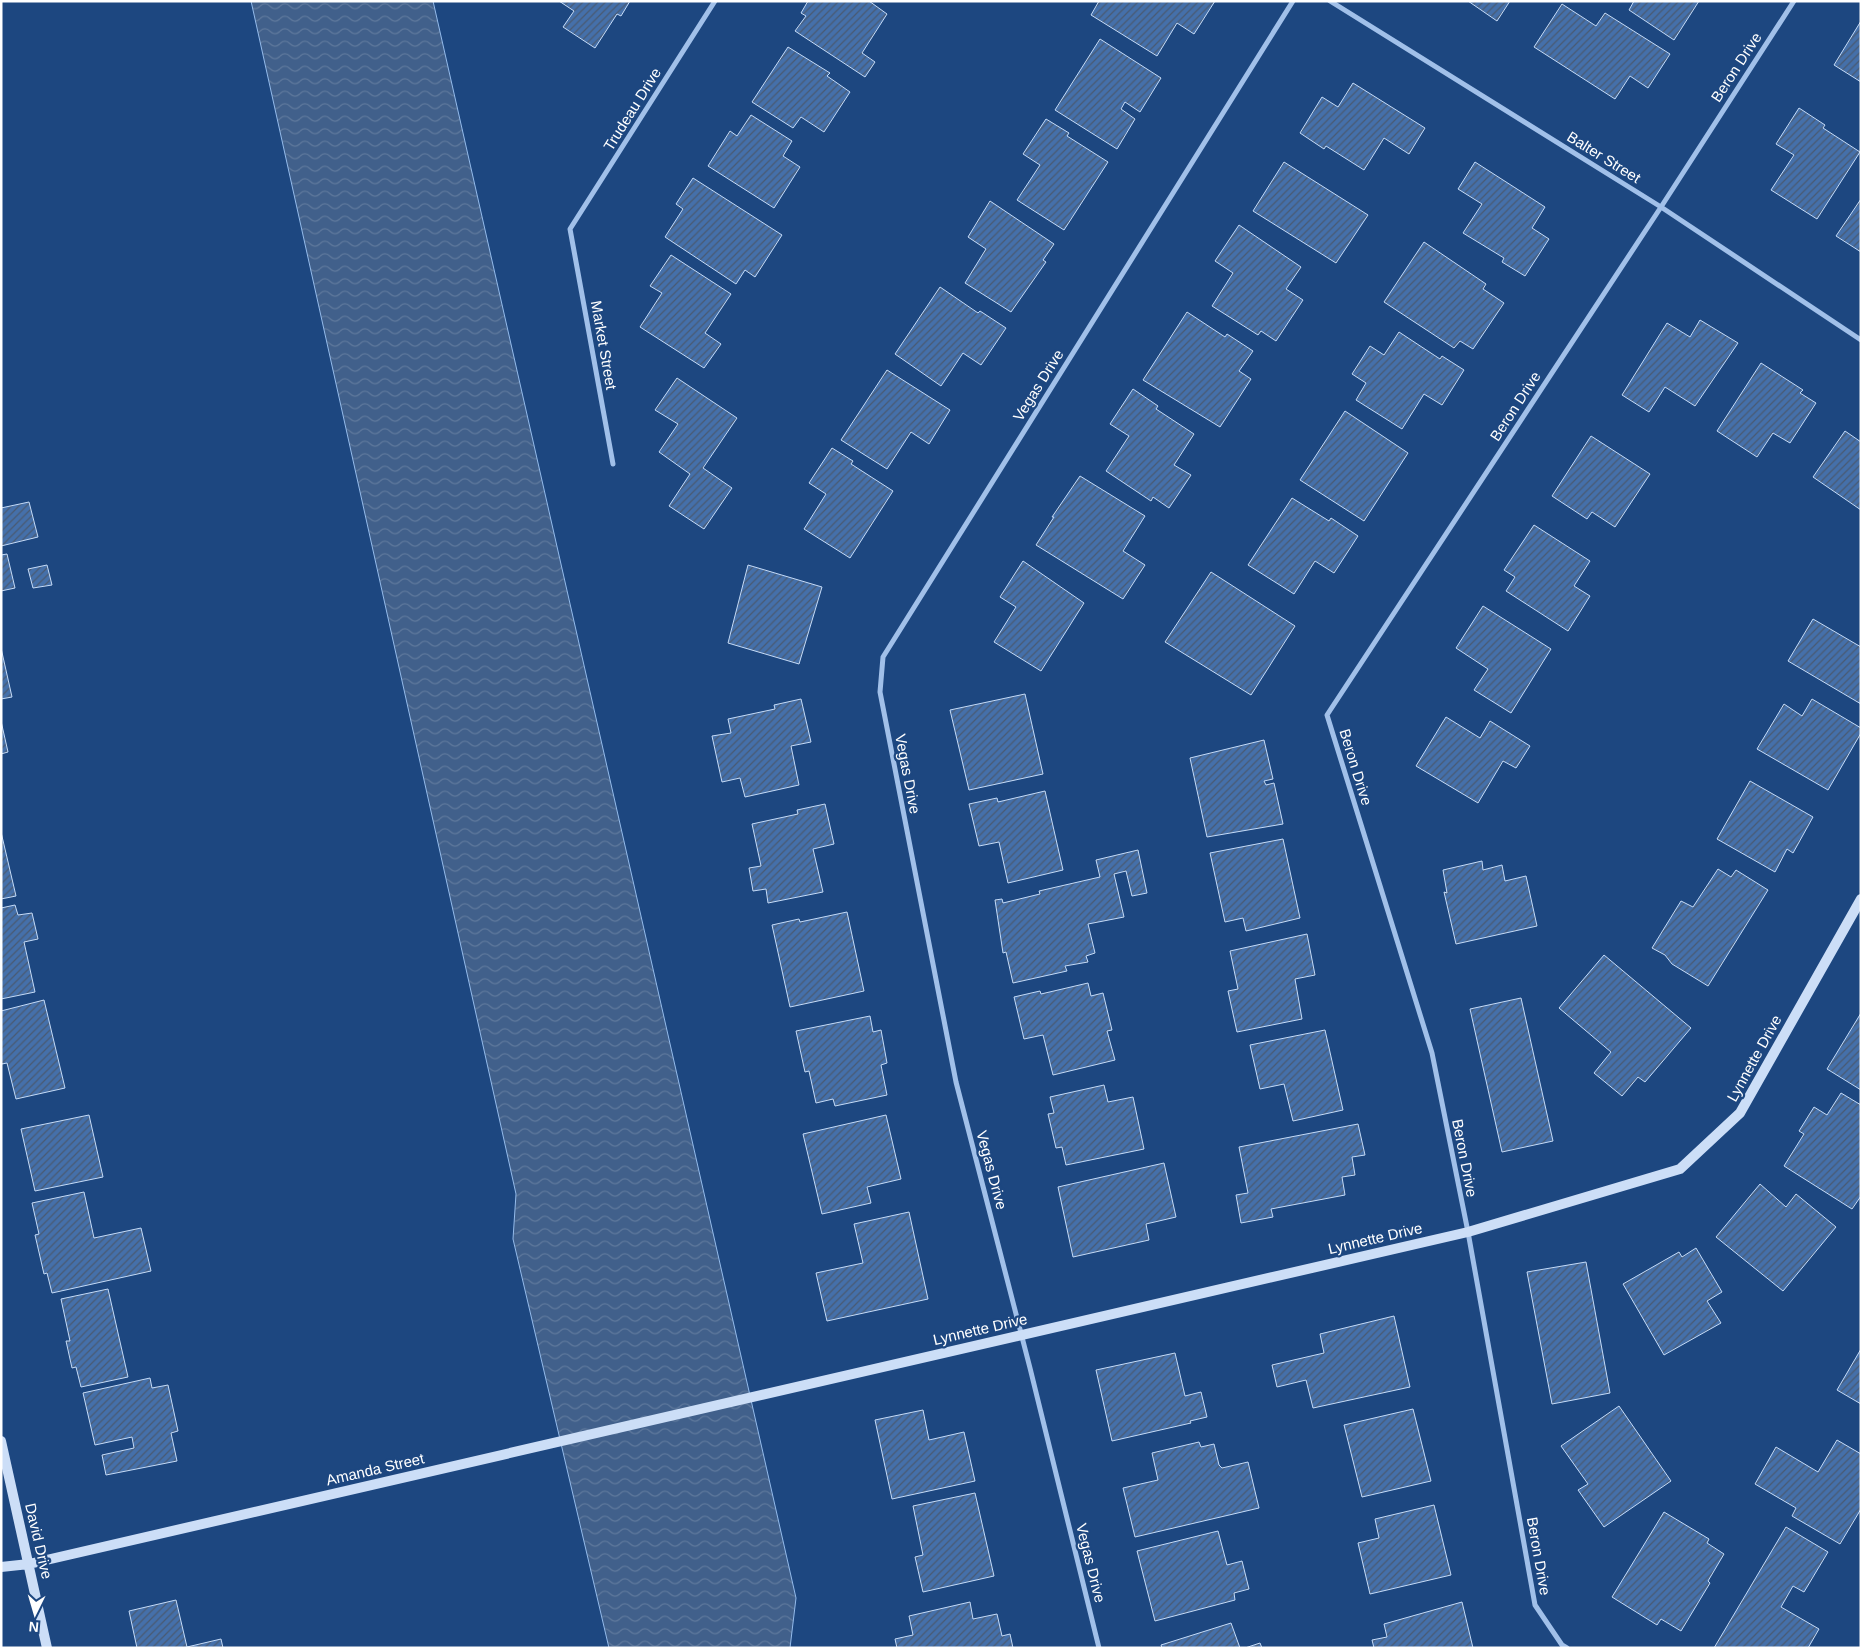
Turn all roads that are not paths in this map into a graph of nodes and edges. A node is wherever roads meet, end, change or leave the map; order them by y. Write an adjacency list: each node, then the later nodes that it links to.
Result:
1 (715, 1): 6 (street, Trudeau Drive)
2 (1292, 1): 11 (street, Vegas Drive)
3 (1330, 1): 5 (street, Balter Street)
4 (1794, 1): 5 (street, Beron Drive)
5 (1661, 207): 7 (street, Balter Street); 10 (street, Beron Drive)
6 (570, 229): 8 (street, Market Street)
7 (1861, 340)
8 (613, 464)
9 (1861, 899): 10 (street, Lynnette Drive)
10 (1468, 1232): 11 (street, Lynnette Drive); 18 (street, Beron Drive)
11 (1022, 1335): 12 (street, Lynnette Drive); 17 (street, Vegas Drive)
12 (755, 1398): 14 (street, Amanda Street)
13 (1, 1441): 14 (street, David Drive)
14 (29, 1564): 15 (street, Amanda Street); 16 (street, David Drive)
15 (1, 1567)
16 (47, 1648)
17 (1099, 1648)
18 (1567, 1648)

